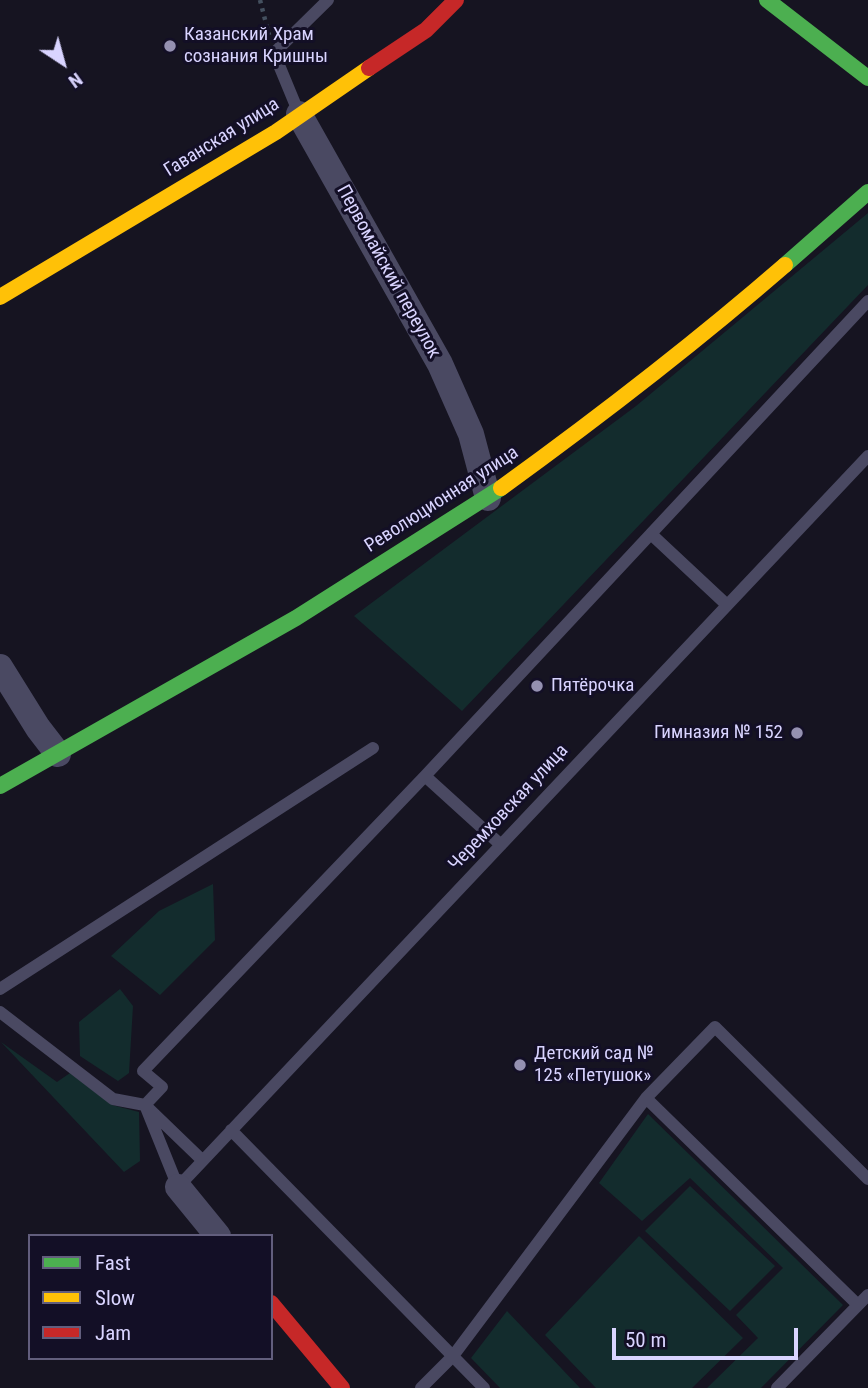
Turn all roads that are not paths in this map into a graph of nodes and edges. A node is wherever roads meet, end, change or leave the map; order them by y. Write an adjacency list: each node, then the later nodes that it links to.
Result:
1 (328, 0): 5 (lane, Первомайский переулок)
2 (456, 0): 5 (street, Гаванская улица)
3 (767, 0): 4 (street)
4 (868, 78)
5 (299, 114): 7 (street, Гаванская улица); 10 (street, Первомайский переулок)
6 (868, 192): 10 (street, Революционная улица)
7 (0, 297)
8 (868, 301): 11 (lane)
9 (868, 457): 12 (lane, Черемховская улица)
10 (488, 498): 15 (street, Революционная улица)
11 (651, 534): 12 (lane); 16 (lane)
12 (727, 606): 18 (lane, Черемховская улица)
13 (0, 667): 15 (street)
14 (373, 748): 19 (lane)
15 (58, 754): 17 (street, Революционная улица)
16 (425, 776): 18 (lane); 22 (lane)
17 (0, 786)
18 (501, 845): 23 (lane, Черемховская улица)
19 (0, 989)
20 (0, 1012): 22 (lane)
21 (646, 1098): 25 (lane); 28 (lane); 30 (lane)
22 (145, 1105): 24 (lane); 26 (lane)
23 (231, 1130): 24 (lane, Черемховская улица); 30 (lane)
24 (202, 1160): 26 (lane, Черемховская улица)
25 (868, 1179)
26 (178, 1186): 27 (street)
27 (216, 1234)
28 (863, 1300): 34 (lane)
29 (273, 1306): 31 (street)
30 (453, 1356): 32 (lane); 33 (lane)
31 (331, 1385)
32 (421, 1388)
33 (484, 1388)
34 (777, 1388)

